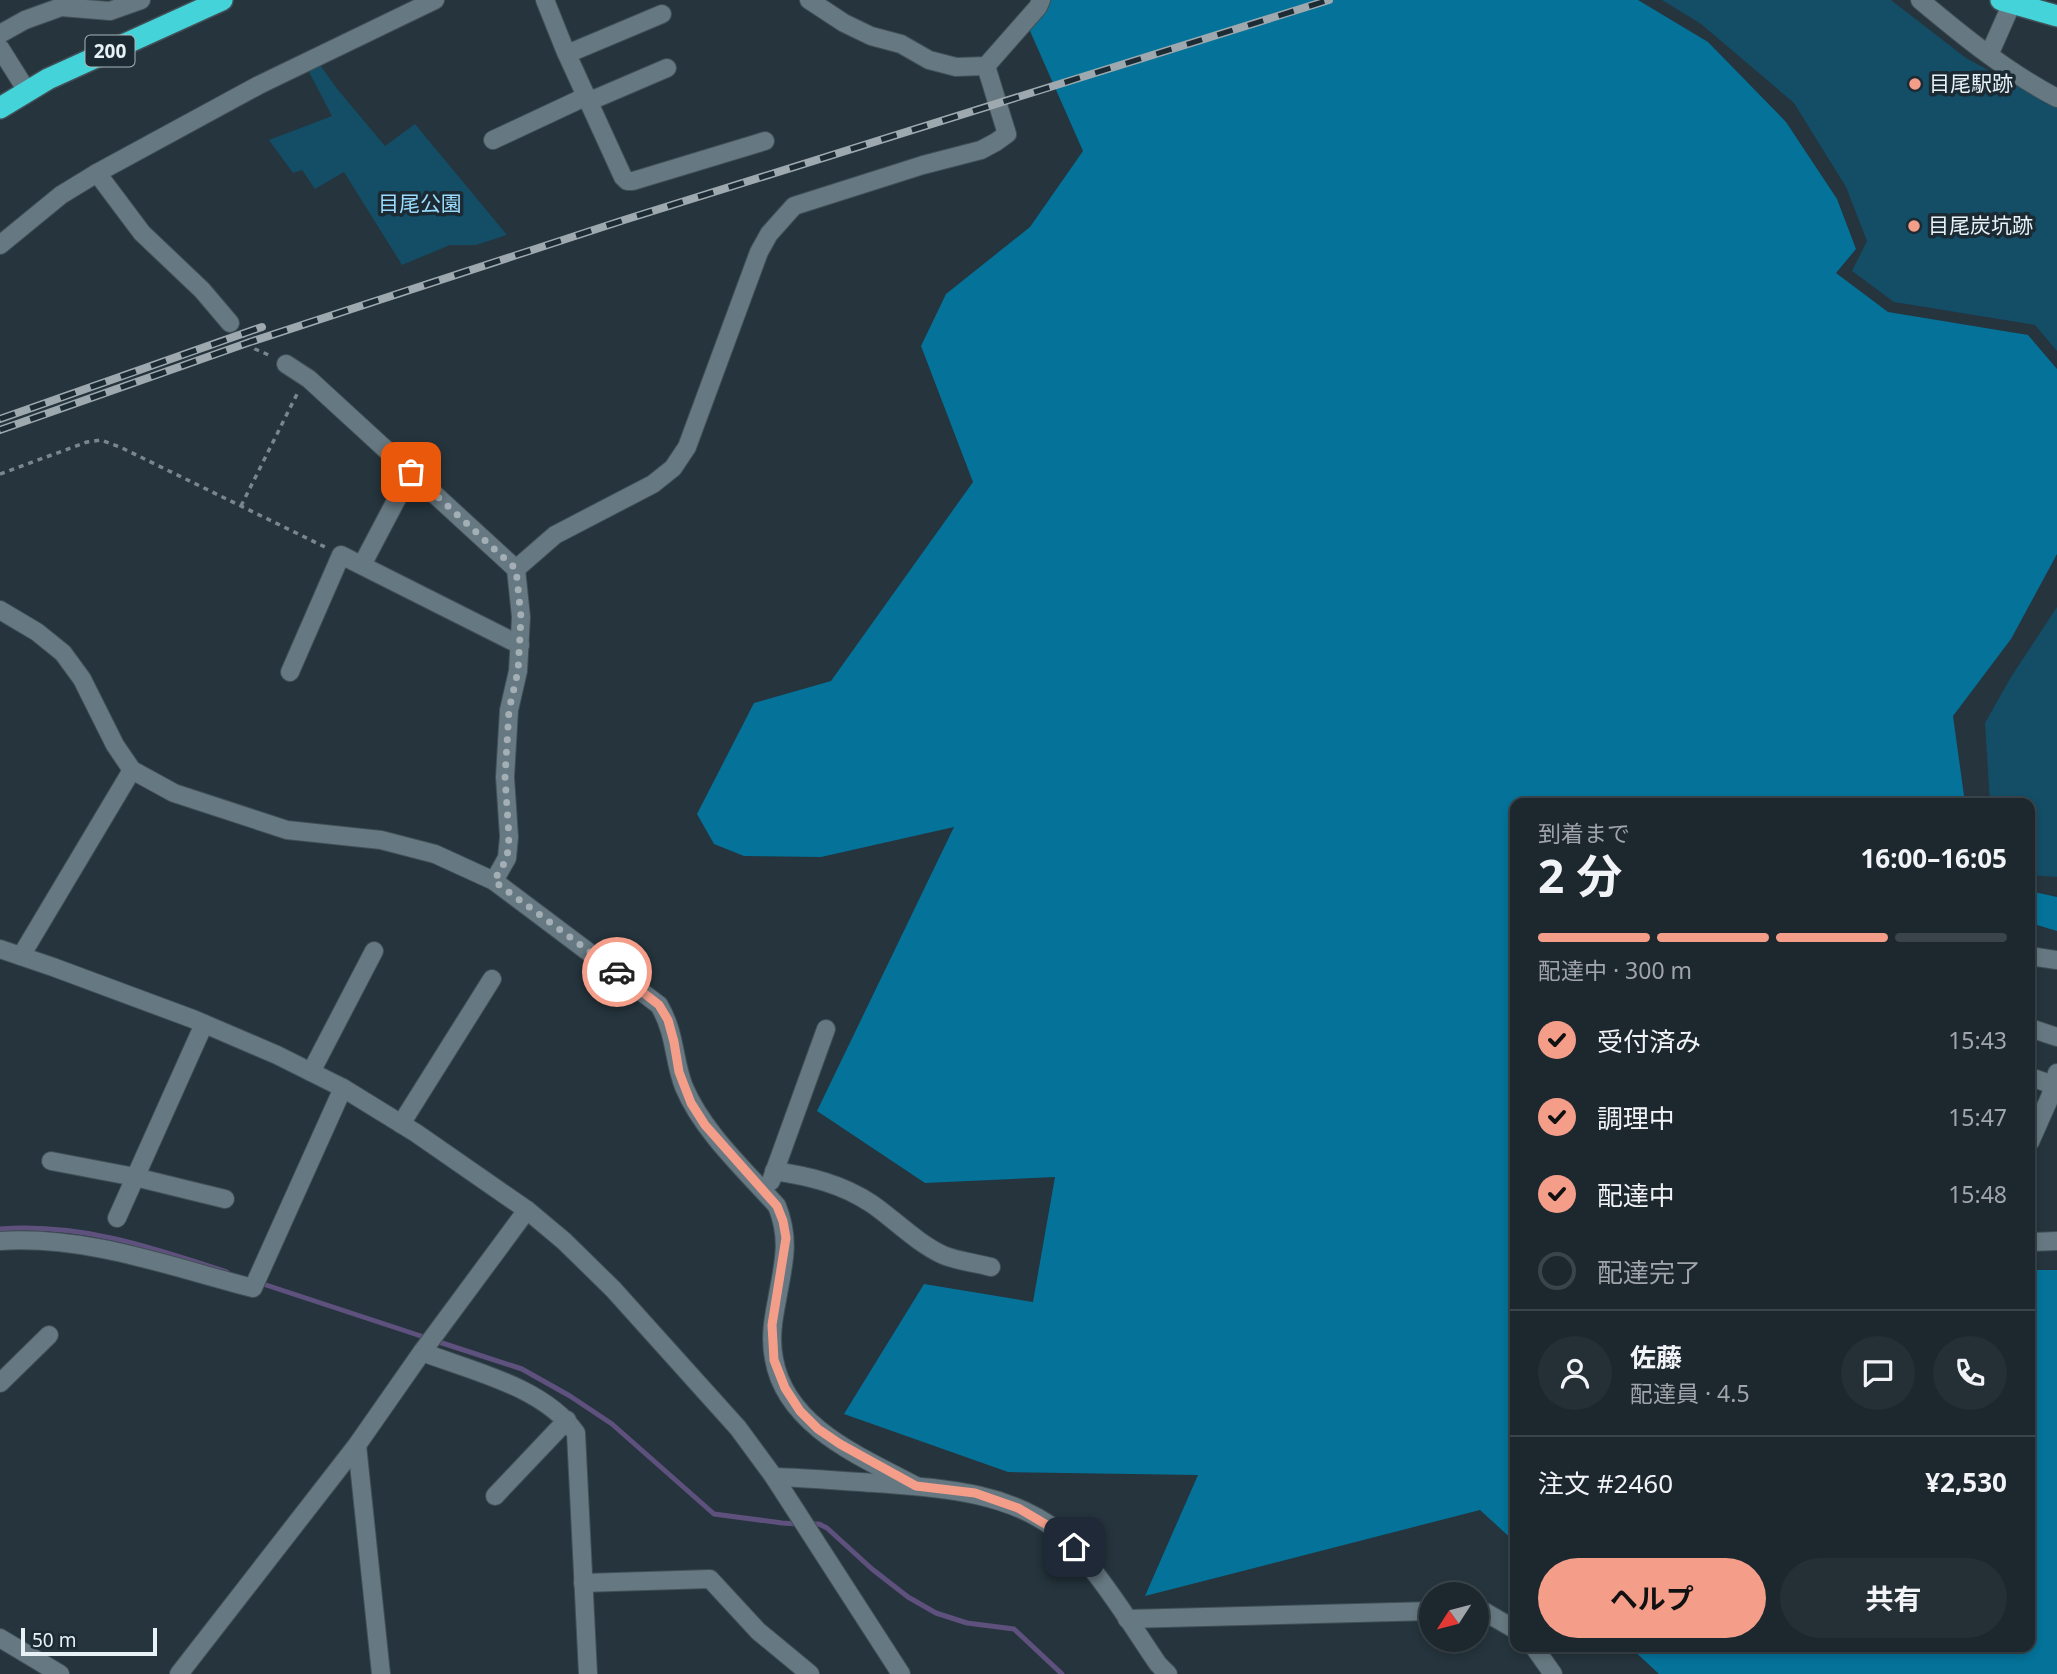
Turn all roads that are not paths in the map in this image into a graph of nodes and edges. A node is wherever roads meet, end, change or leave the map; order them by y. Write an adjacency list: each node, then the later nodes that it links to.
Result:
1 (141, 0): 11 (street)
2 (222, 0): 17 (highway, 200)
3 (435, 0): 23 (street)
4 (545, 0): 13 (street)
5 (809, 0): 15 (street)
6 (1041, 0): 15 (street)
7 (1920, 0): 14 (street)
8 (2006, 2): 10 (highway); 14 (street)
9 (662, 14): 13 (street)
10 (2057, 16)
11 (0, 34)
12 (0, 48): 17 (street)
13 (567, 54): 19 (street)
14 (1989, 55): 18 (street)
15 (986, 66): 29 (street)
16 (667, 68): 19 (street)
17 (27, 91): 20 (highway, 200)
18 (2057, 98)
19 (588, 99): 21 (street); 22 (street)
20 (0, 108)
21 (493, 140)
22 (765, 141)
23 (97, 173): 24 (street); 25 (street)
24 (0, 245)
25 (230, 323)
26 (286, 364): 27 (street)
27 (411, 472): 28 (street); 29 (street)
28 (362, 565): 31 (street); 32 (street)
29 (516, 569): 31 (street)
30 (0, 610): 33 (street)
31 (520, 645): 34 (street)
32 (290, 672)
33 (132, 770): 34 (street); 36 (street)
34 (494, 881): 53 (street)
35 (374, 951): 44 (street)
36 (6, 955): 40 (street)
37 (2035, 957): 38 (street)
38 (2057, 960)
39 (492, 979): 48 (street)
40 (204, 1024): 44 (street); 52 (street)
41 (826, 1029): 51 (street)
42 (2035, 1030): 43 (street)
43 (2057, 1037)
44 (310, 1072): 47 (street)
45 (2035, 1077): 46 (street)
46 (2055, 1079): 49 (street)
47 (343, 1088): 48 (street); 57 (street)
48 (401, 1124): 55 (street)
49 (2035, 1127)
50 (51, 1161): 52 (street)
51 (774, 1171): 53 (street); 60 (street)
52 (135, 1177): 54 (street); 56 (street)
53 (766, 1194): 67 (street)
54 (225, 1199)
55 (527, 1210): 62 (street); 66 (street)
56 (117, 1218)
57 (0, 1241)
58 (2057, 1241): 59 (street)
59 (2035, 1242)
60 (991, 1267)
61 (49, 1335): 63 (street)
62 (422, 1352): 64 (street); 65 (street)
63 (0, 1383)
64 (566, 1420): 68 (street); 69 (street)
65 (358, 1445): 77 (street); 78 (street)
66 (774, 1477): 67 (street); 81 (street)
67 (916, 1486): 72 (street)
68 (495, 1496)
69 (583, 1583): 79 (street); 80 (street)
70 (1419, 1611): 72 (street)
71 (1489, 1614): 73 (street)
72 (1127, 1619): 82 (street)
73 (1510, 1626)
74 (0, 1638): 76 (street)
75 (1538, 1652): 83 (street)
76 (60, 1674)
77 (179, 1674)
78 (381, 1674)
79 (587, 1674)
80 (810, 1674)
81 (901, 1674)
82 (1168, 1674)
83 (1553, 1674)

